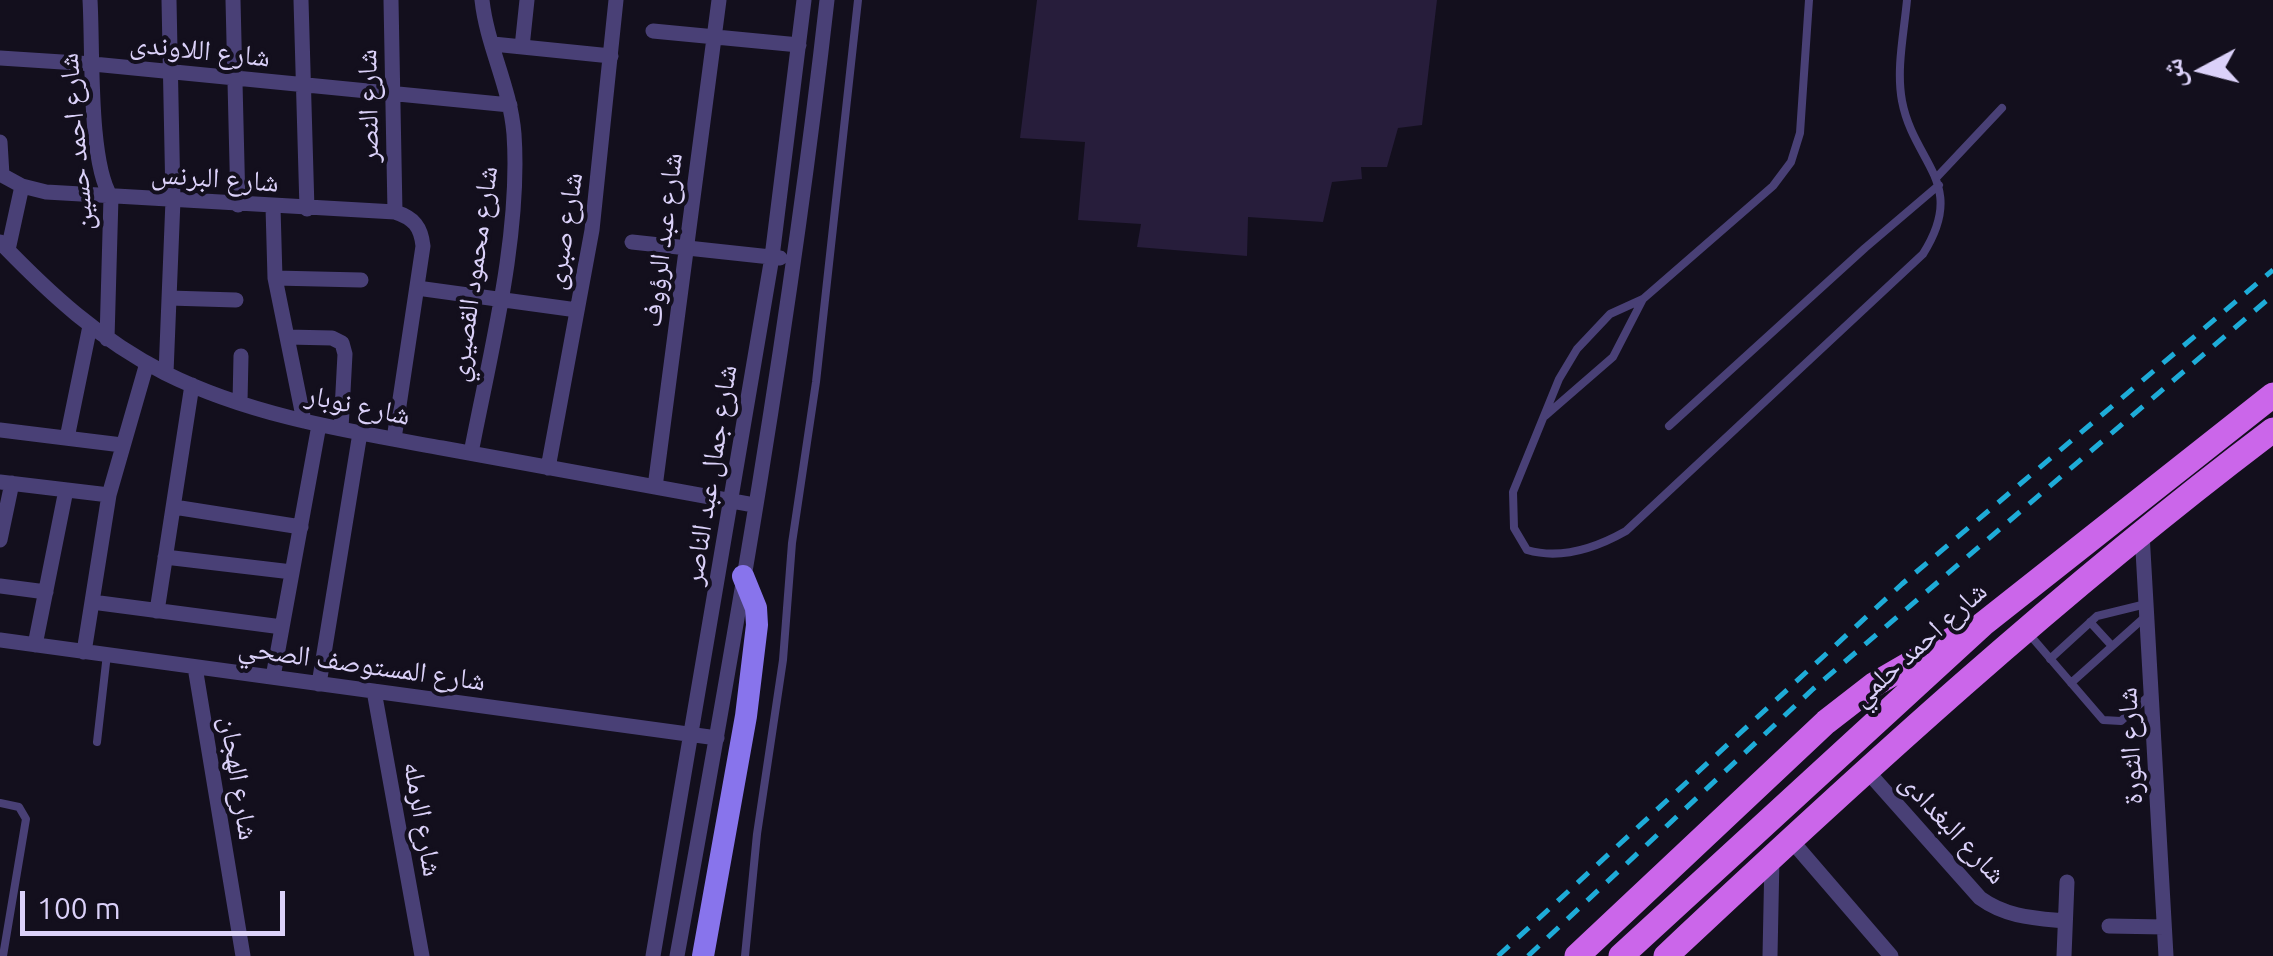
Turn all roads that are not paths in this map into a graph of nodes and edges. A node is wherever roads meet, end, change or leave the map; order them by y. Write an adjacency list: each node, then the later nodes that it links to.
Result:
1 (90, 0): 22 (street, شارع احمد حسين)
2 (169, 0): 23 (street)
3 (234, 0): 24 (street)
4 (301, 0): 25 (street)
5 (390, 0): 26 (street, شارع النصر)
6 (482, 0): 17 (street, شارع محمود القصيري)
7 (527, 0): 19 (street)
8 (616, 0): 20 (street, شارع صبرى)
9 (718, 0): 16 (street, شارع عبد الرؤوف)
10 (804, 0): 18 (street, شارع جمال عبد الناصر)
11 (827, 0): 43 (street, شارع جمال عبد الناصر)
12 (858, 0): 123 (lane)
13 (1809, 0): 48 (lane)
14 (1907, 0): 31 (lane)
15 (653, 31): 16 (street)
16 (714, 37): 18 (street); 41 (street, شارع عبد الرؤوف)
17 (494, 44): 19 (street); 27 (street, شارع محمود القصيري)
18 (798, 45): 42 (street, شارع جمال عبد الناصر)
19 (522, 47): 20 (street)
20 (611, 56): 51 (street, شارع صبرى)
21 (0, 58): 22 (street, شارع اللاوندى)
22 (93, 64): 23 (street, شارع اللاوندى); 33 (street, شارع احمد حسين)
23 (172, 72): 24 (street, شارع اللاوندى); 34 (street)
24 (236, 79): 25 (street, شارع اللاوندى); 35 (street)
25 (303, 86): 26 (street, شارع اللاوندى); 37 (street)
26 (394, 94): 27 (street, شارع اللاوندى); 38 (street, شارع النصر)
27 (510, 105): 50 (street, شارع محمود القصيري)
28 (2002, 108): 31 (lane)
29 (0, 142): 30 (street)
30 (1, 174): 32 (street, شارع البرنس)
31 (1938, 181): 61 (lane); 63 (lane)
32 (22, 186): 33 (street, شارع البرنس); 40 (street)
33 (111, 197): 34 (street, شارع البرنس); 54 (street, شارع احمد حسين)
34 (172, 200): 35 (street, شارع البرنس); 47 (street)
35 (238, 205): 36 (street, شارع البرنس)
36 (273, 207): 37 (street, شارع البرنس); 44 (street)
37 (307, 209): 38 (street, شارع البرنس)
38 (395, 212): 46 (street)
39 (632, 242): 41 (street)
40 (4, 246): 52 (street, شارع نوبار)
41 (687, 248): 42 (street); 74 (street, شارع عبد الرؤوف)
42 (772, 258): 43 (street); 77 (street, شارع جمال عبد الناصر)
43 (794, 260): 78 (street, شارع جمال عبد الناصر)
44 (275, 278): 45 (street); 53 (street)
45 (362, 280)
46 (417, 288): 50 (street); 69 (street)
47 (169, 298): 49 (street); 57 (street)
48 (1643, 299): 61 (lane); 61 (lane)
49 (236, 300)
50 (500, 300): 51 (street); 71 (street, شارع محمود القصيري)
51 (577, 310): 72 (street, شارع صبرى)
52 (90, 326): 54 (street, شارع نوبار); 68 (street)
53 (287, 337): 62 (street); 64 (street)
54 (107, 339): 56 (street, شارع نوبار)
55 (242, 356): 60 (street)
56 (147, 363): 57 (street, شارع نوبار); 70 (street)
57 (166, 373): 58 (street, شارع نوبار)
58 (192, 385): 60 (street, شارع نوبار); 79 (street)
59 (2273, 395): 92 (main road, شارع احمد حلمي)
60 (240, 402): 62 (street, شارع نوبار)
61 (1544, 417)
62 (312, 423): 64 (street, شارع نوبار); 80 (street)
63 (1669, 426)
64 (341, 429): 67 (street, شارع نوبار)
65 (0, 430): 68 (street)
66 (2273, 430): 81 (main road)
67 (360, 433): 69 (street, شارع نوبار); 104 (street)
68 (67, 438): 70 (street)
69 (394, 439): 71 (street, شارع نوبار)
70 (122, 445): 76 (street)
71 (471, 453): 72 (street, شارع نوبار)
72 (548, 468): 74 (street, شارع نوبار)
73 (6, 482): 75 (street); 82 (street)
74 (655, 487): 77 (street, شارع نوبار)
75 (66, 490): 76 (street); 87 (street)
76 (109, 495): 88 (street)
77 (731, 501): 78 (street, شارع نوبار); 107 (street, شارع جمال عبد الناصر)
78 (754, 505): 85 (street, شارع جمال عبد الناصر)
79 (174, 507): 80 (street); 83 (street)
80 (300, 527): 84 (street)
81 (2142, 533): 89 (street, شارع الثورة); 94 (main road)
82 (1, 535)
83 (166, 557): 84 (street); 90 (street)
84 (292, 572): 93 (street)
85 (743, 576): 108 (street, شارع جمال عبد الناصر); 122 (main road)
86 (0, 586): 87 (street)
87 (46, 592): 96 (street)
88 (92, 602): 90 (street); 98 (street)
89 (2147, 609): 91 (lane); 97 (lane); 106 (street, شارع الثورة)
90 (156, 610): 93 (street)
91 (2090, 622): 97 (lane); 100 (lane)
92 (1983, 624): 124 (main road); 125 (main road, شارع احمد حلمي)
93 (282, 626): 102 (street)
94 (2026, 631): 100 (lane); 110 (main road)
95 (0, 640): 96 (street, شارع المستوصف الصحي)
96 (35, 645): 98 (street, شارع المستوصف الصحي)
97 (2112, 646): 103 (lane)
98 (84, 652): 99 (street, شارع المستوصف الصحي)
99 (106, 654): 101 (street, شارع المستوصف الصحي); 109 (lane)
100 (2050, 659): 103 (lane)
101 (195, 667): 102 (street, شارع المستوصف الصحي); 118 (street, شارع الهجان)
102 (273, 678): 104 (street, شارع المستوصف الصحي)
103 (2071, 683): 106 (lane)
104 (319, 684): 105 (street, شارع المستوصف الصحي)
105 (374, 691): 107 (street, شارع المستوصف الصحي); 119 (street, شارع الرمله)
106 (2152, 694): 116 (street, شارع الثورة)
107 (692, 734): 108 (street, شارع المستوصف الصحي); 120 (street, شارع جمال عبد الناصر)
108 (717, 738): 121 (street, شارع جمال عبد الناصر)
109 (97, 742)
110 (1868, 772): 112 (main road); 114 (street, شارع البغدادى)
111 (0, 803): 117 (lane)
112 (1782, 849): 126 (main road); 127 (street); 128 (street)
113 (2067, 882): 114 (street)
114 (2065, 922): 129 (street)
115 (2109, 926): 116 (street)
116 (2164, 927): 130 (street, شارع الثورة)
117 (3, 956)
118 (243, 956)
119 (422, 956)
120 (653, 956)
121 (677, 956)
122 (702, 956)
123 (745, 956)
124 (1576, 956)
125 (1621, 956)
126 (1666, 956)
127 (1770, 956)
128 (1891, 956)
129 (2064, 956)
130 (2166, 956)

